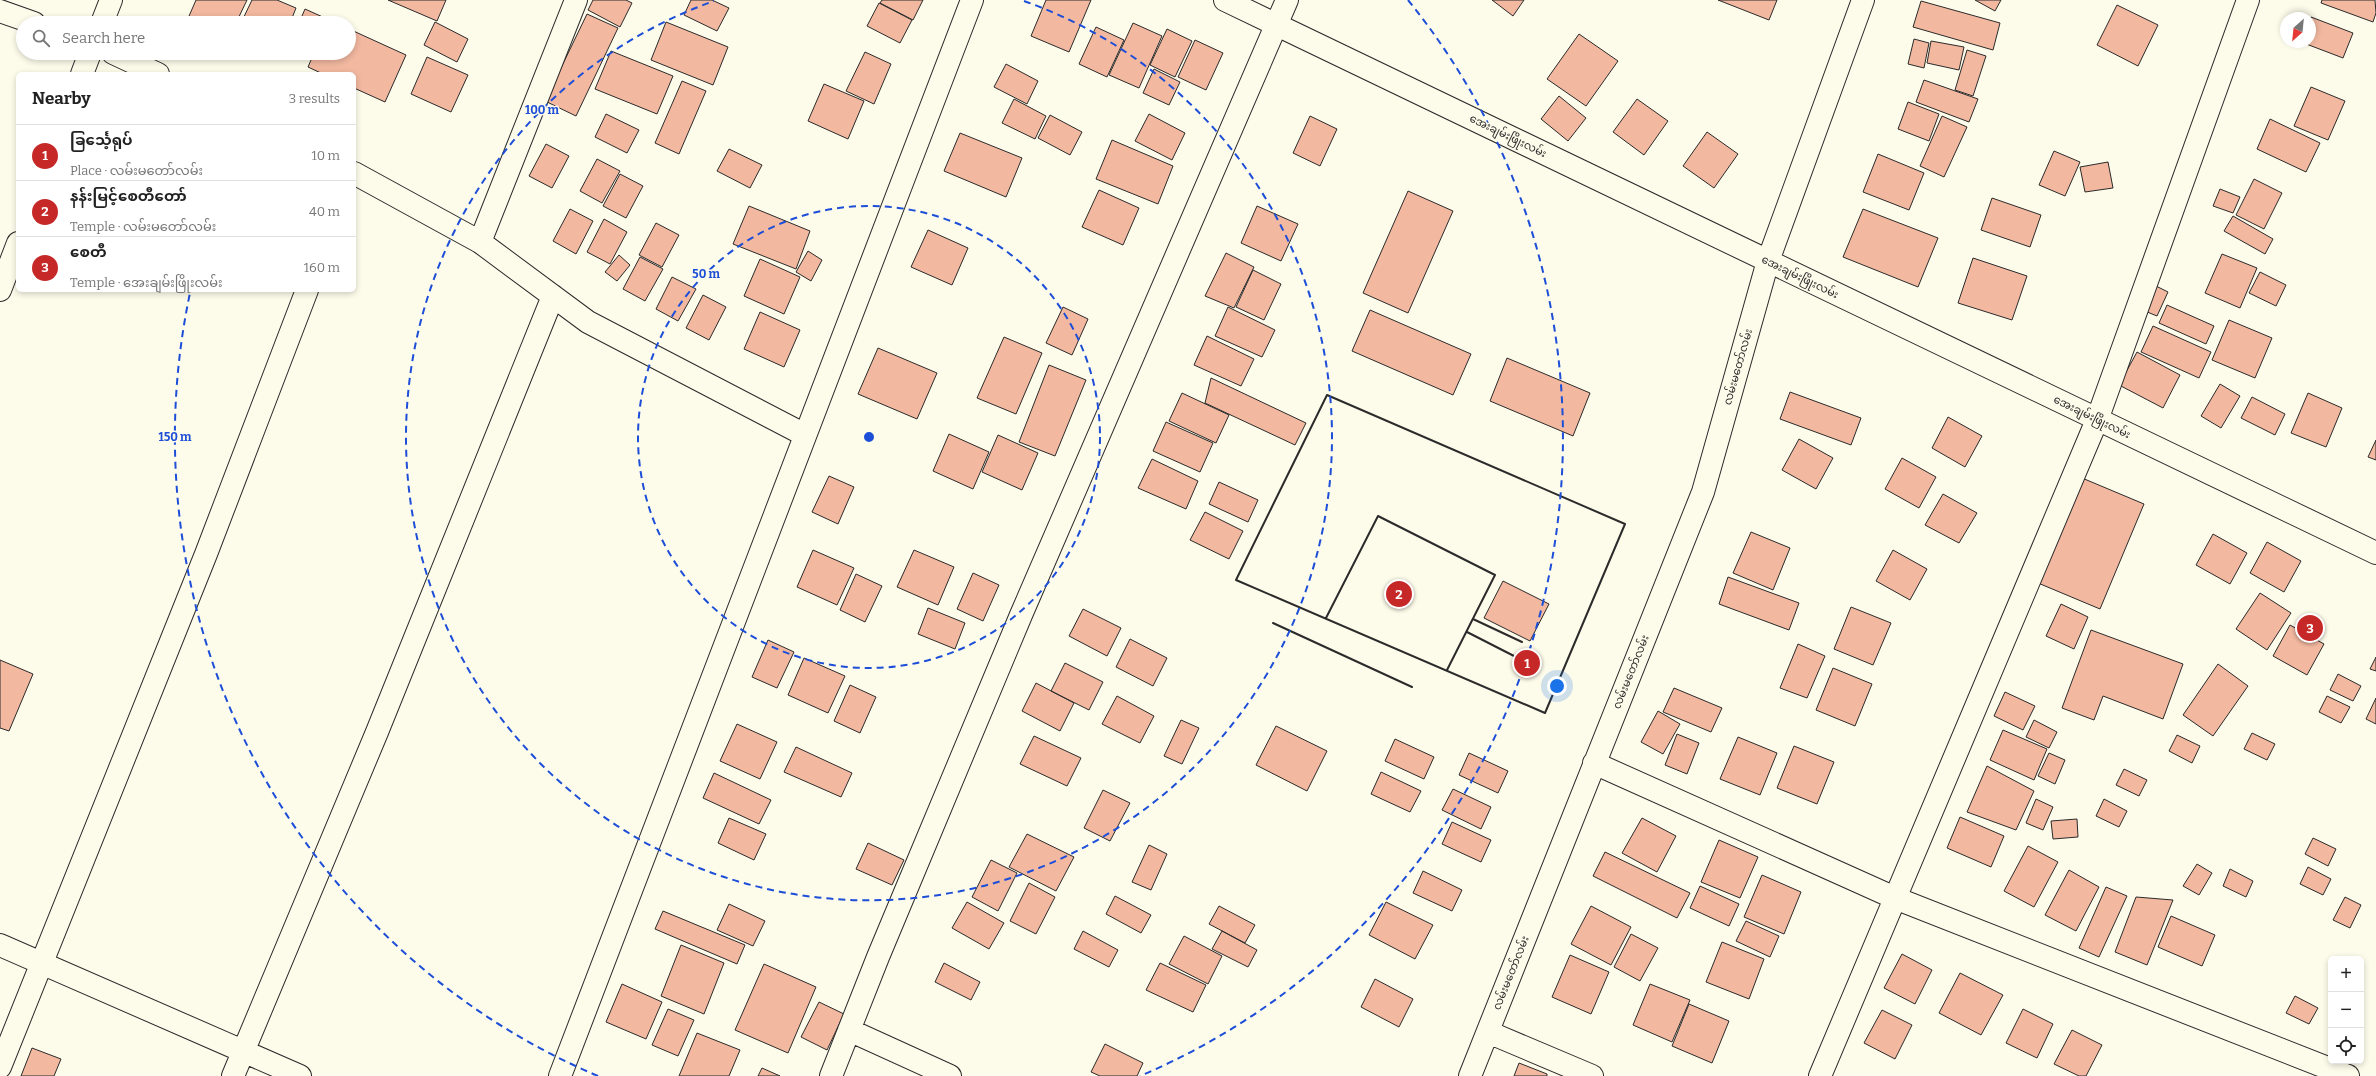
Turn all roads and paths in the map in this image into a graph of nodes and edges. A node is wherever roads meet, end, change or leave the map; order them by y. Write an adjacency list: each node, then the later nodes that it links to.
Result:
1 (111, 0): 9 (main road)
2 (576, 0): 17 (main road)
3 (972, 0): 24 (main road)
4 (1225, 0): 11 (main road, အေးချမ်းဖြိုးလမ်း)
5 (1286, 0): 11 (main road)
6 (1862, 0): 19 (main road, လမ်းမတော်လမ်း)
7 (2248, 0): 23 (main road)
8 (0, 11): 10 (main road)
9 (105, 16)
10 (16, 17)
11 (1275, 24): 19 (main road, အေးချမ်းဖြိုးလမ်း); 30 (main road)
12 (87, 60): 14 (main road)
13 (128, 60): 15 (main road)
14 (83, 72)
15 (154, 72)
16 (356, 174): 17 (main road)
17 (480, 242): 22 (main road)
18 (16, 248): 20 (main road)
19 (1768, 261): 23 (main road, အေးချမ်းဖြိုးလမ်း); 26 (main road, လမ်းမတော်လမ်း)
20 (0, 290)
21 (306, 292): 29 (main road)
22 (553, 296): 24 (main road); 32 (main road)
23 (2097, 420): 25 (main road, အေးချမ်းဖြိုးလမ်း); 27 (main road)
24 (805, 435): 36 (main road)
25 (2376, 553)
26 (1594, 763): 27 (main road); 31 (main road, လမ်းမတော်လမ်း)
27 (1895, 898): 41 (main road); 42 (main road)
28 (0, 945): 29 (main road)
29 (40, 963): 32 (main road); 33 (main road)
30 (849, 1030): 37 (main road); 38 (main road)
31 (1488, 1032): 39 (main road, လမ်းမတော်လမ်း); 40 (main road)
32 (244, 1052): 34 (main road); 35 (main road)
33 (0, 1067)
34 (233, 1076)
35 (300, 1076)
36 (560, 1076)
37 (831, 1076)
38 (950, 1076)
39 (1470, 1076)
40 (1592, 1076)
41 (1820, 1076)
42 (2348, 1076)

